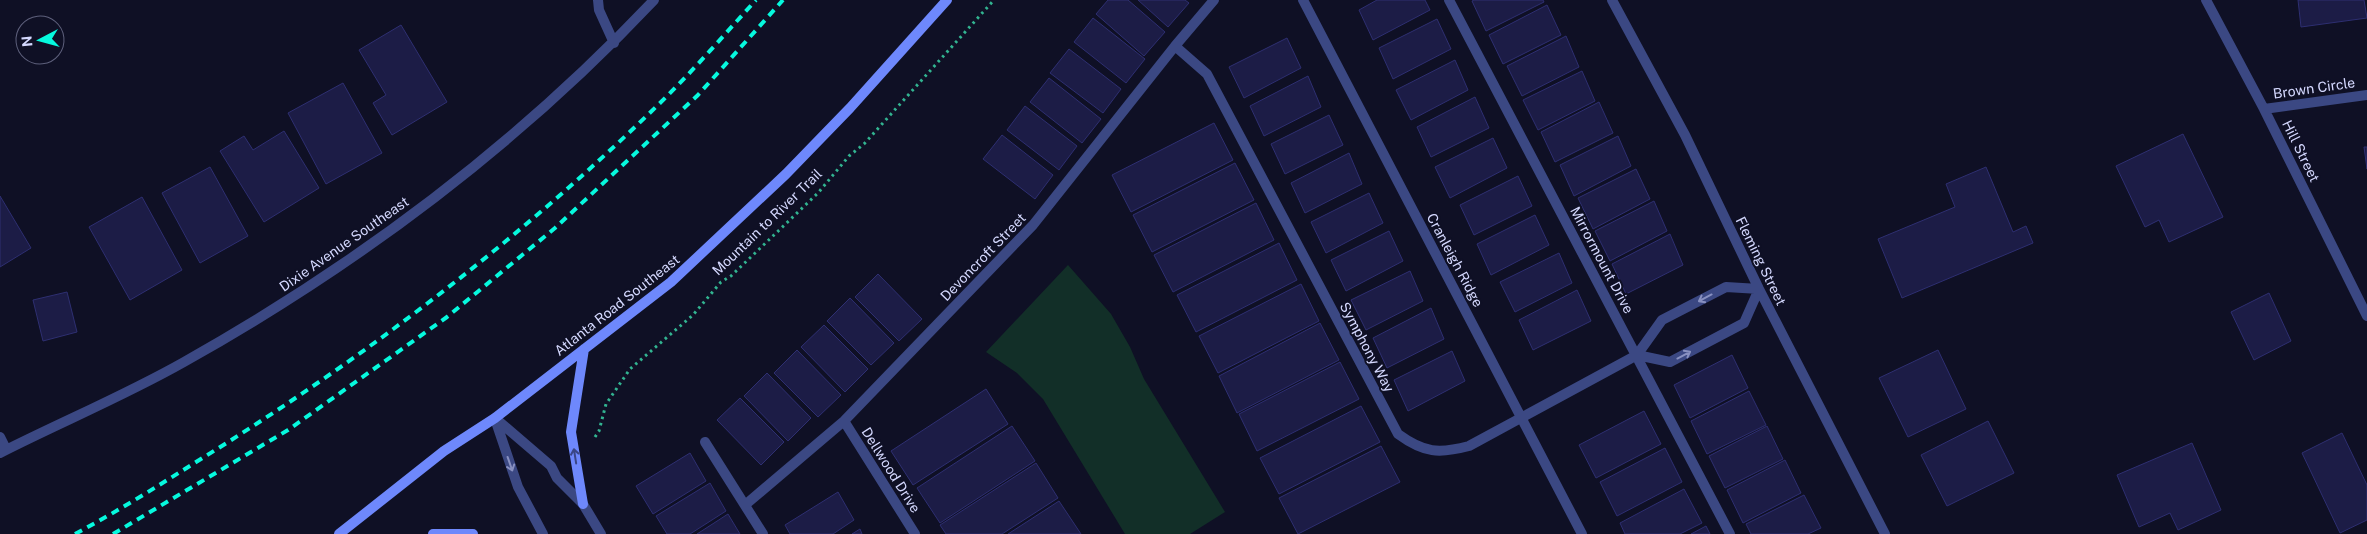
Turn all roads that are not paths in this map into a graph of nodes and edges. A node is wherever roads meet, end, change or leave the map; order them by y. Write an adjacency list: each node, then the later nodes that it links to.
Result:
1 (598, 0): 9 (street)
2 (654, 0): 9 (street, Dixie Avenue Southeast)
3 (947, 0): 15 (main road, Atlanta Road Southeast)
4 (1214, 0): 10 (street, Devoncroft Street)
5 (1303, 0): 17 (street, Cranleigh Ridge)
6 (1449, 0): 16 (street, Mirrormount Drive)
7 (1612, 0): 13 (street, Fleming Street)
8 (2206, 0): 12 (street, Hill Street)
9 (614, 43): 22 (street, Dixie Avenue Southeast)
10 (1174, 46): 17 (street, Symphony Way); 19 (street, Devoncroft Street)
11 (2367, 95): 12 (street, Brown Circle)
12 (2264, 109): 14 (street, Hill Street)
13 (1759, 289): 16 (street, Symphony Way, one-way to 16); 16 (street, one-way to 13); 34 (street, Fleming Street)
14 (2367, 316)
15 (584, 349): 18 (main road, Atlanta Road Southeast); 23 (main road, one-way to 15)
16 (1637, 355): 17 (street, Symphony Way); 33 (street, Mirrormount Drive)
17 (1522, 417): 32 (street, Cranleigh Ridge)
18 (494, 418): 23 (street); 25 (main road, Atlanta Road Southeast); 28 (street, one-way to 28)
19 (844, 421): 24 (street, Devoncroft Street); 31 (street, Dellwood Drive)
20 (0, 437): 22 (street)
21 (705, 442): 24 (street)
22 (2, 451)
23 (583, 504): 29 (street)
24 (744, 505): 30 (street)
25 (338, 534)
26 (433, 534): 27 (main road)
27 (473, 534)
28 (543, 534)
29 (601, 534)
30 (763, 534)
31 (915, 534)
32 (1582, 534)
33 (1730, 534)
34 (1885, 534)

